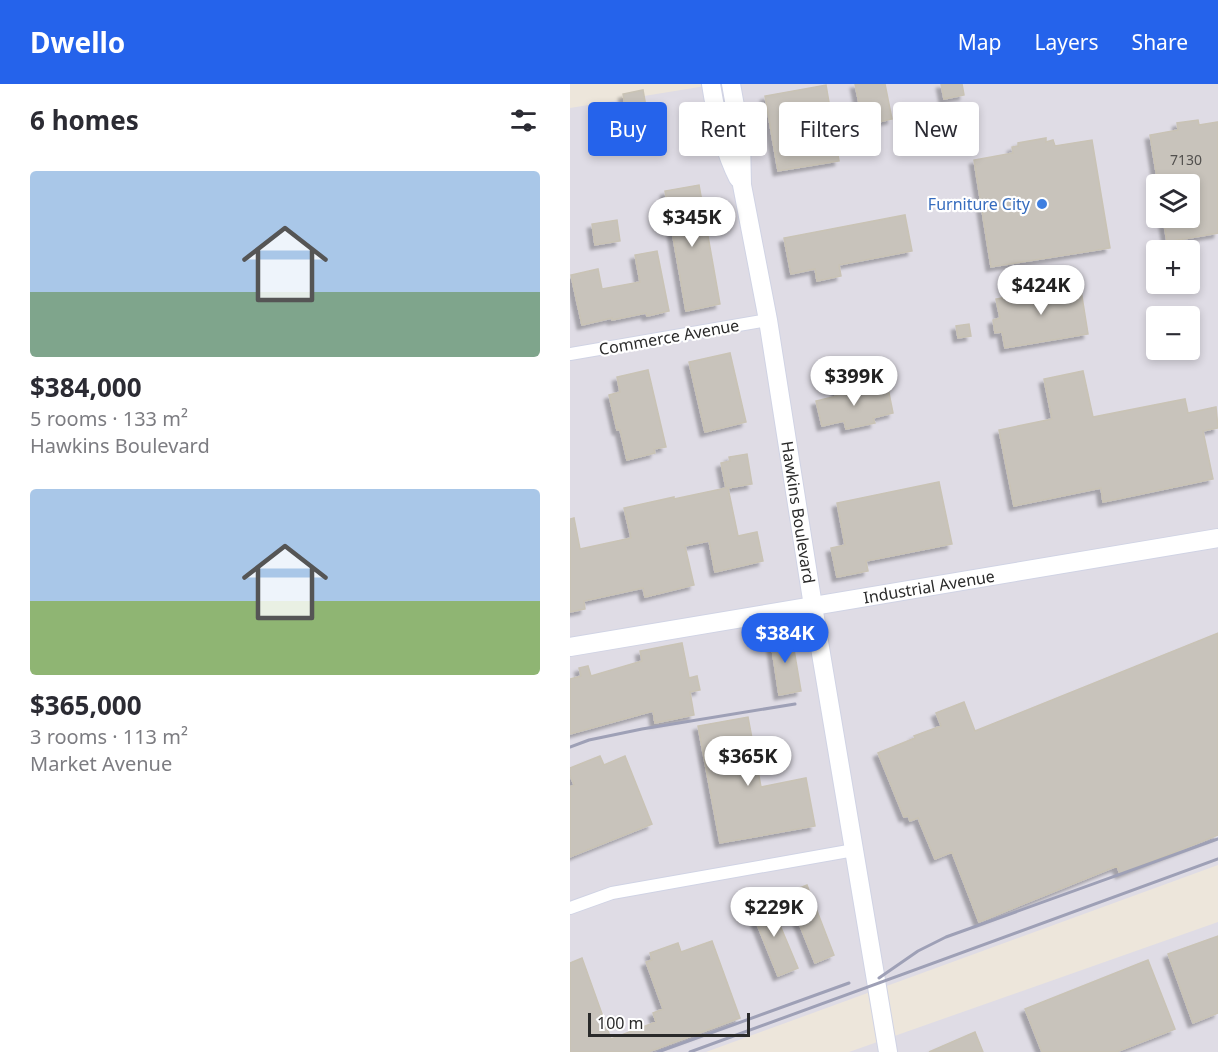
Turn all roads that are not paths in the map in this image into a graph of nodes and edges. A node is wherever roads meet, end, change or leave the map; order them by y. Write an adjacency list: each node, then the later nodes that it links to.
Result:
1 (709, 87): 3 (main road, Hawkins Boulevard)
2 (735, 89): 3 (main road, Hawkins Boulevard)
3 (742, 185): 4 (main road, Hawkins Boulevard)
4 (768, 320): 5 (street, Commerce Avenue); 7 (main road, Hawkins Boulevard)
5 (570, 354)
6 (1218, 538): 7 (main road, Industrial Avenue)
7 (813, 606): 8 (main road, Industrial Avenue); 9 (main road, Hawkins Boulevard)
8 (570, 647)
9 (854, 850): 10 (street); 11 (main road, Hawkins Boulevard)
10 (570, 909)
11 (888, 1052)

